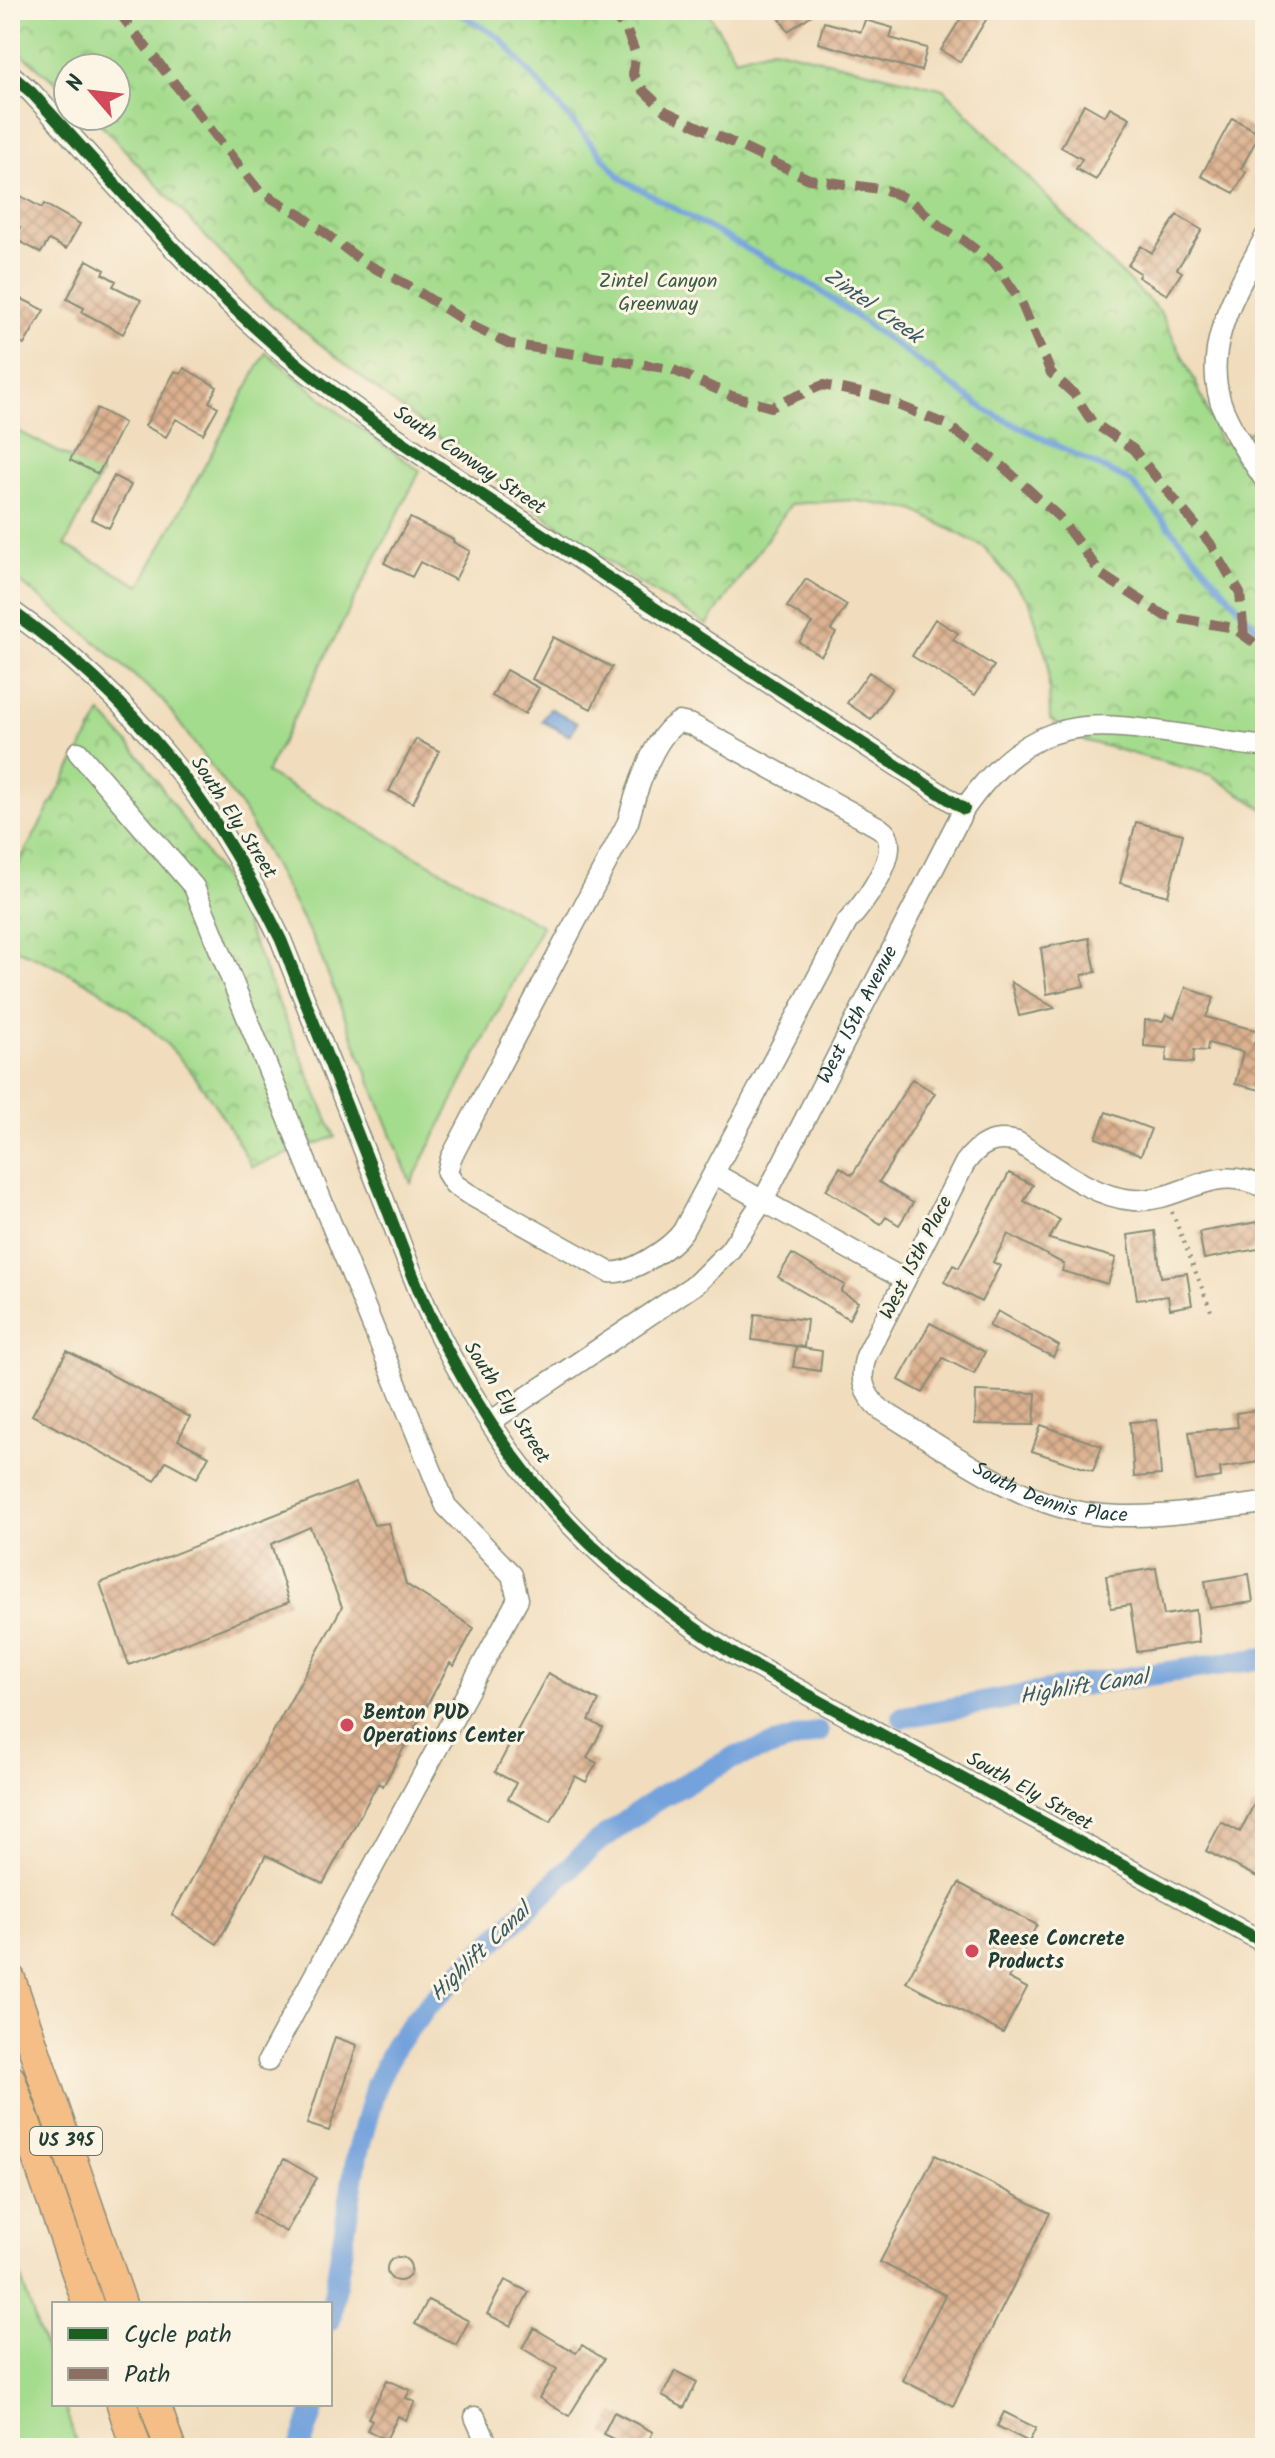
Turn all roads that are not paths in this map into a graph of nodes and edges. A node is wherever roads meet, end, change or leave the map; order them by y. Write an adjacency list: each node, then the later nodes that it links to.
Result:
1 (10, 74): 7 (street, South Conway Street)
2 (1265, 237): 3 (street)
3 (1265, 480)
4 (10, 610): 13 (street, South Ely Street)
5 (1265, 746): 7 (street, West 15th Avenue)
6 (78, 752): 17 (street)
7 (964, 809): 10 (street, West 15th Avenue)
8 (715, 1174): 8 (street); 10 (street)
9 (1265, 1188): 11 (street, West 15th Place)
10 (764, 1199): 11 (street); 13 (street, West 15th Avenue)
11 (905, 1280): 12 (street, West 15th Place)
12 (863, 1387): 14 (street, South Dennis Place)
13 (490, 1422): 15 (street, South Ely Street)
14 (1265, 1503)
15 (1265, 1943)
16 (10, 1979): 20 (highway, US 395)
17 (268, 2061)
18 (10, 2079): 19 (highway, US 395)
19 (87, 2302)
20 (120, 2302)
21 (123, 2406): 24 (highway)
22 (156, 2406): 25 (highway)
23 (475, 2417): 26 (street)
24 (136, 2448)
25 (170, 2448)
26 (489, 2448)

